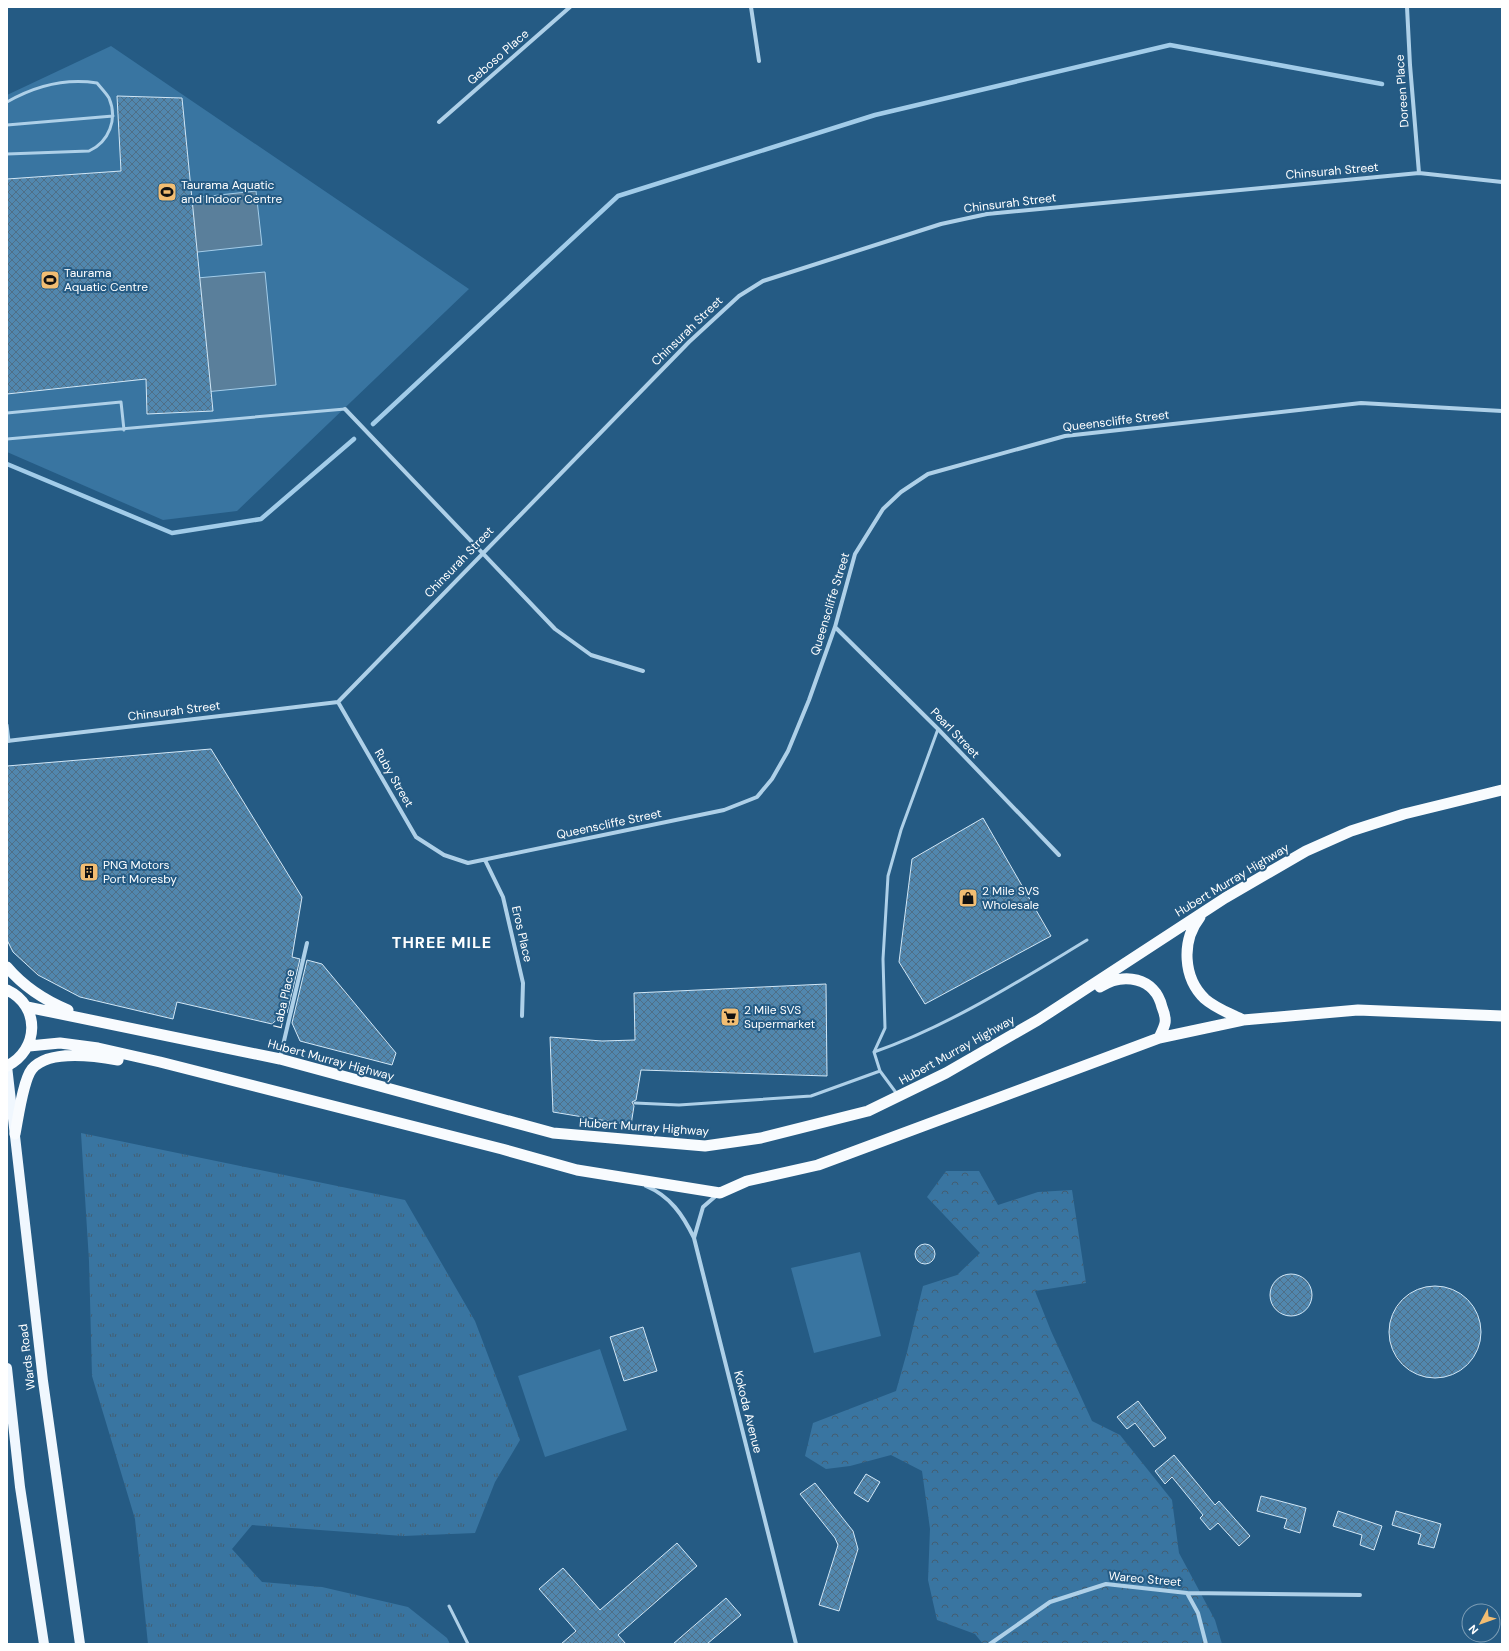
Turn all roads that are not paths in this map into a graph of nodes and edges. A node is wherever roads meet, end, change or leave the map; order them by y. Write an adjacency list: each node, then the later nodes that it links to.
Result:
1 (570, 7): 7 (street, Geboso Place)
2 (751, 7): 4 (street)
3 (1407, 7): 10 (street, Doreen Place)
4 (759, 61)
5 (7, 102): 6 (lane)
6 (112, 116): 8 (lane); 9 (lane)
7 (439, 122)
8 (7, 125)
9 (7, 154)
10 (1419, 172): 11 (street, Chinsurah Street); 17 (street, Chinsurah Street)
11 (1502, 182)
12 (345, 409): 15 (lane); 17 (street)
13 (1502, 411): 18 (street, Queenscliffe Street)
14 (7, 414): 15 (lane)
15 (124, 430): 16 (lane)
16 (7, 439)
17 (483, 552): 19 (street); 20 (street, Chinsurah Street)
18 (835, 627): 22 (street, Pearl Street); 27 (street, Queenscliffe Street)
19 (643, 670)
20 (338, 702): 23 (street, Chinsurah Street); 25 (street, Ruby Street)
21 (7, 724): 23 (lane)
22 (938, 729): 26 (street, Pearl Street); 41 (lane)
23 (8, 741)
24 (1502, 790): 28 (highway, Hubert Murray Highway)
25 (444, 855): 27 (street, Queenscliffe Street)
26 (1059, 856)
27 (485, 860): 34 (street, Eros Place)
28 (1205, 910): 37 (highway, Hubert Murray Highway); 38 (highway)
29 (1087, 940): 41 (lane)
30 (307, 943): 42 (street, Laba Place)
31 (7, 968): 36 (highway)
32 (7, 990): 33 (highway)
33 (27, 1007): 36 (highway, Hubert Murray Highway); 40 (highway)
34 (522, 1016)
35 (1502, 1016): 38 (highway)
36 (91, 1020): 42 (highway, Hubert Murray Highway)
37 (1038, 1020): 39 (highway); 46 (highway, Hubert Murray Highway)
38 (1243, 1020): 39 (highway)
39 (1159, 1038): 50 (highway)
40 (29, 1046): 43 (highway); 44 (highway)
41 (874, 1052): 45 (lane)
42 (280, 1060): 46 (highway, Hubert Murray Highway)
43 (160, 1062): 48 (highway); 49 (highway)
44 (7, 1066): 48 (main road, Wards Road)
45 (880, 1071): 46 (lane); 47 (lane)
46 (900, 1097)
47 (635, 1103)
48 (15, 1134): 57 (main road, Wards Road)
49 (628, 1178): 50 (highway); 51 (street, Kokoda Avenue)
50 (720, 1193): 51 (street)
51 (694, 1238): 59 (street, Kokoda Avenue)
52 (7, 1368): 56 (main road, Wards Road)
53 (1187, 1593): 54 (street); 60 (street, Wareo Street); 61 (street, Wareo Street)
54 (1360, 1595)
55 (449, 1606): 58 (lane)
56 (44, 1644)
57 (80, 1644)
58 (468, 1644)
59 (796, 1644)
60 (990, 1644)
61 (1206, 1644)

